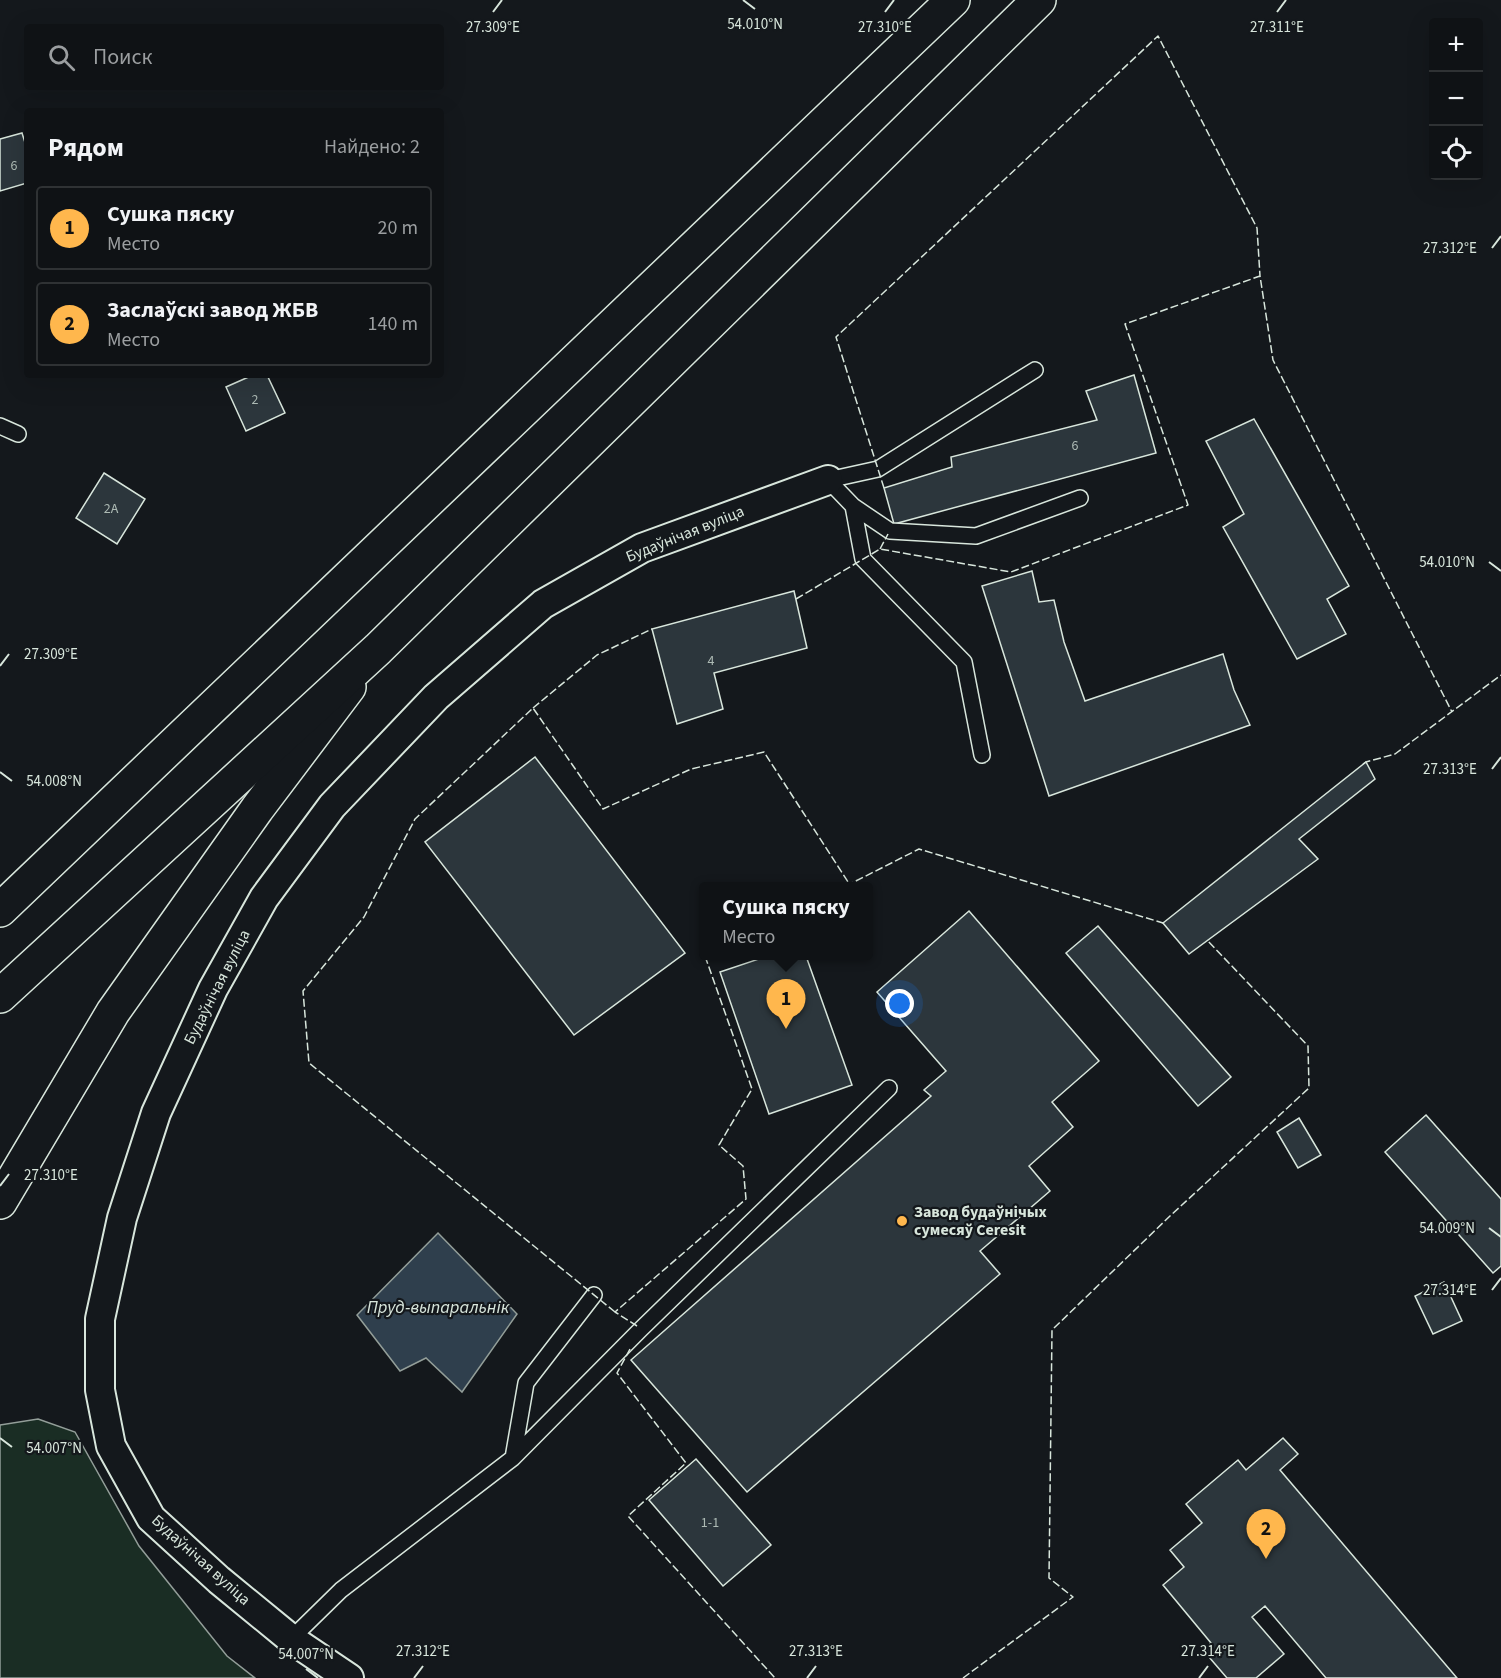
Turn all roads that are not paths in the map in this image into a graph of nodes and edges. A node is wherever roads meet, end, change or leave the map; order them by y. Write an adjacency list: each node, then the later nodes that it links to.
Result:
1 (953, 0): 11 (main road)
2 (1040, 0): 9 (main road)
3 (1035, 370): 6 (lane)
4 (0, 426): 5 (lane)
5 (18, 434)
6 (828, 480): 8 (lane); 17 (street, Будаўнічая вуліца)
7 (1080, 498): 8 (lane)
8 (853, 506): 10 (lane)
9 (378, 649): 12 (main road); 14 (main road)
10 (982, 755)
11 (0, 910)
12 (0, 996)
13 (889, 1088): 16 (lane)
14 (0, 1202)
15 (594, 1295): 16 (lane)
16 (513, 1458): 17 (lane)
17 (291, 1638): 18 (street, Будаўнічая вуліца)
18 (349, 1678)

